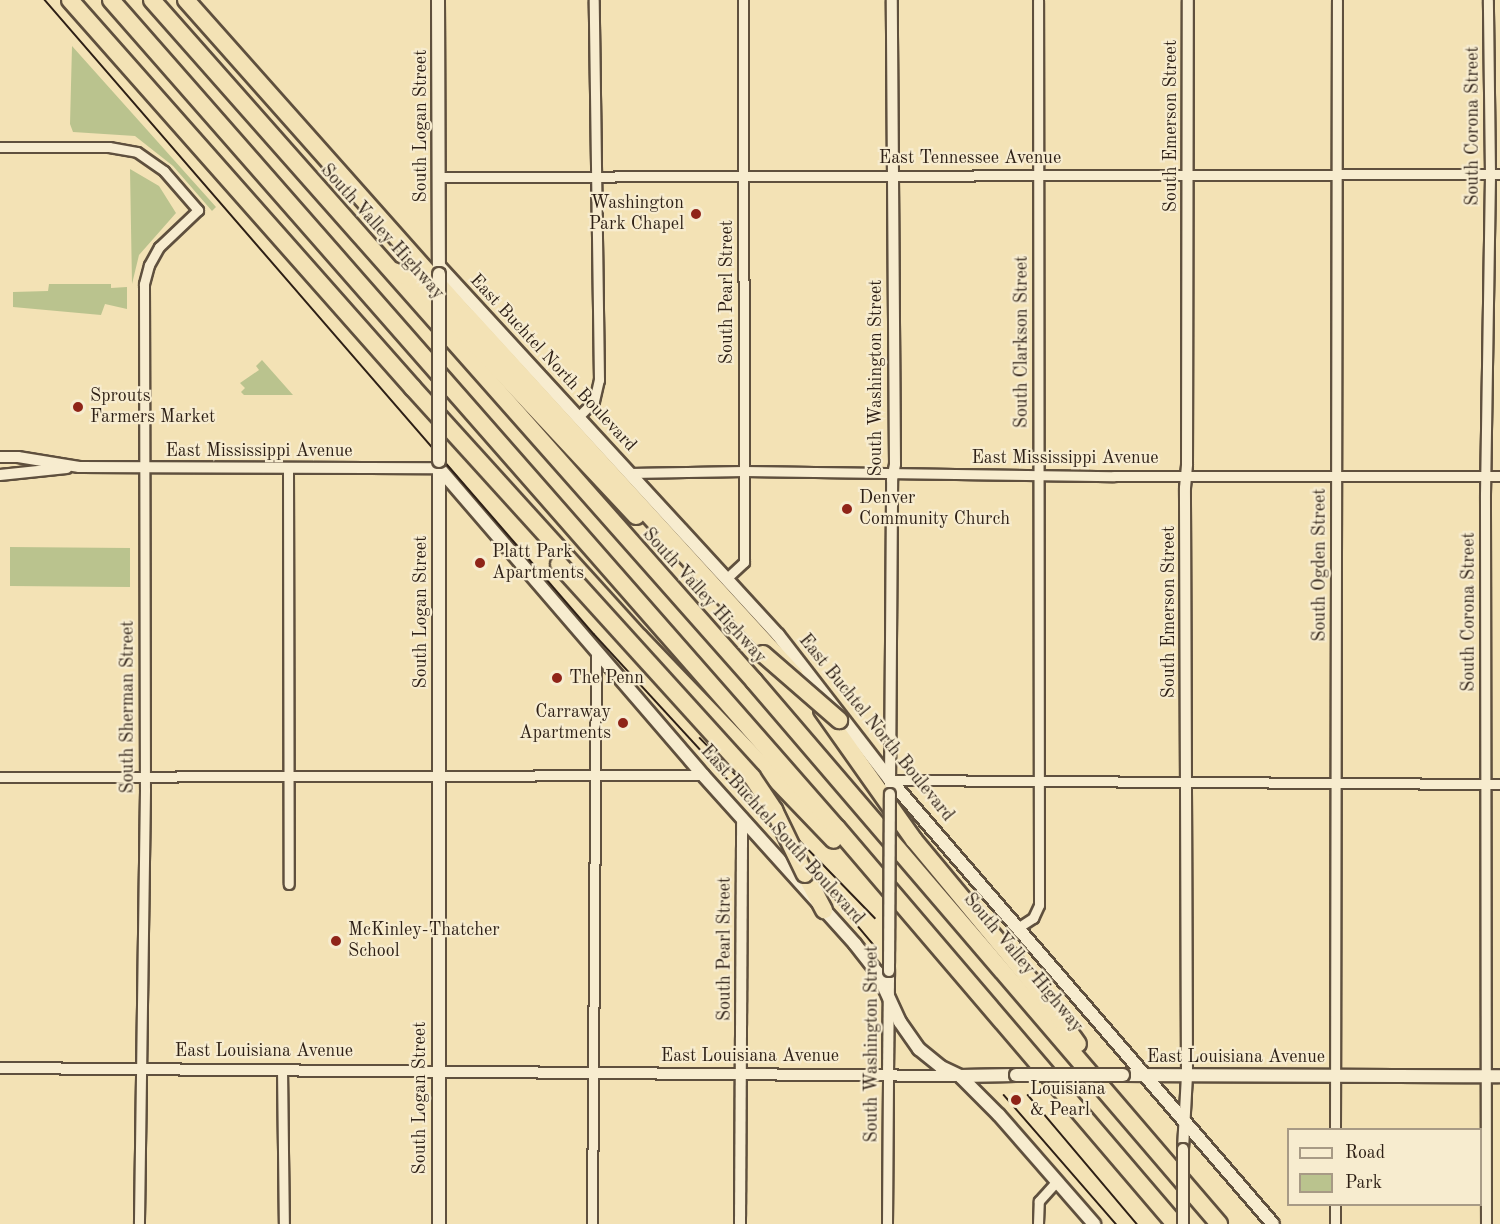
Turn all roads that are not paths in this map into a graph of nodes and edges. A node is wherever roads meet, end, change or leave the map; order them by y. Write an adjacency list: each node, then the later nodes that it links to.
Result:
1 (70, 0): 14 (highway)
2 (84, 0): 14 (highway)
3 (111, 0): 61 (highway)
4 (152, 0): 24 (highway, South Valley Highway)
5 (186, 0): 77 (highway)
6 (438, 0): 23 (main road, South Logan Street)
7 (594, 0): 20 (street)
8 (743, 0): 21 (street, South Pearl Street)
9 (892, 0): 18 (street, South Washington Street)
10 (1038, 0): 16 (street, South Clarkson Street)
11 (1188, 0): 22 (street, South Emerson Street)
12 (1338, 0): 19 (street, South Ogden Street)
13 (1488, 0): 17 (street, South Corona Street)
14 (189, 136): 26 (highway)
15 (0, 147): 31 (street, South Sherman Street)
16 (1039, 174): 18 (street, East Tennessee Avenue); 22 (street, East Tennessee Avenue); 36 (street, South Clarkson Street)
17 (1495, 174): 19 (street, East Tennessee Avenue); 40 (street, South Corona Street)
18 (892, 175): 21 (street, East Tennessee Avenue); 35 (street, South Washington Street)
19 (1337, 175): 22 (street, East Tennessee Avenue); 39 (street, South Ogden Street)
20 (595, 176): 21 (street, East Tennessee Avenue); 23 (street, East Tennessee Avenue); 27 (street)
21 (743, 176): 33 (street, South Pearl Street)
22 (1188, 176): 37 (street, South Emerson Street)
23 (439, 177): 25 (main road, South Logan Street)
24 (387, 268): 44 (highway, bridge); 77 (highway, South Valley Highway)
25 (439, 270): 27 (main road, East Buchtel North Boulevard); 29 (main road, South Logan Street, bridge)
26 (413, 388): 59 (highway, bridge); 61 (highway)
27 (579, 416): 34 (main road, East Buchtel North Boulevard)
28 (0, 457): 30 (street, East Mississippi Avenue)
29 (439, 464): 32 (street, East Mississippi Avenue); 43 (main road, East Buchtel South Boulevard); 48 (main road, South Logan Street)
30 (79, 467): 31 (street, East Mississippi Avenue); 38 (street, East Mississippi Avenue)
31 (146, 467): 32 (street, East Mississippi Avenue); 46 (street, South Sherman Street)
32 (288, 468): 47 (street)
33 (744, 471): 34 (street, East Mississippi Avenue); 35 (street, East Mississippi Avenue); 42 (street, South Pearl Street)
34 (630, 473): 42 (main road, East Buchtel North Boulevard)
35 (893, 474): 36 (street, East Mississippi Avenue); 51 (street, South Washington Street)
36 (1038, 474): 37 (street, East Mississippi Avenue); 52 (street, South Clarkson Street)
37 (1185, 475): 39 (street, East Mississippi Avenue); 53 (street, South Emerson Street)
38 (0, 476)
39 (1336, 476): 40 (street, East Mississippi Avenue); 54 (street, South Ogden Street)
40 (1486, 476): 41 (street, East Mississippi Avenue); 55 (street, South Corona Street)
41 (1500, 476)
42 (727, 578): 44 (main road, East Buchtel North Boulevard)
43 (596, 653): 45 (main road, East Buchtel South Boulevard); 49 (street)
44 (855, 736): 51 (main road, East Buchtel North Boulevard)
45 (703, 775): 49 (street); 57 (main road, East Buchtel South Boulevard)
46 (145, 776): 47 (street); 50 (street); 65 (street, South Sherman Street)
47 (289, 776): 48 (street); 58 (street)
48 (440, 776): 49 (street); 66 (main road, South Logan Street)
49 (594, 776): 67 (street)
50 (0, 777)
51 (890, 780): 52 (street); 60 (main road, East Buchtel North Boulevard); 62 (street, South Washington Street, bridge)
52 (1038, 782): 53 (street); 60 (street, South Clarkson Street)
53 (1186, 782): 54 (street); 71 (street, South Emerson Street)
54 (1335, 782): 55 (street); 73 (street, South Ogden Street)
55 (1486, 784): 56 (street); 74 (street, South Corona Street)
56 (1500, 784)
57 (742, 818): 59 (main road, East Buchtel South Boulevard); 68 (street, South Pearl Street)
58 (289, 884)
59 (824, 910): 62 (main road, East Buchtel South Boulevard)
60 (1019, 927): 69 (main road, East Buchtel North Boulevard)
61 (937, 946): 89 (highway)
62 (889, 993): 70 (street, South Washington Street); 72 (main road, East Buchtel South Boulevard)
63 (0, 1068): 65 (street, East Louisiana Avenue)
64 (282, 1068): 65 (street, East Louisiana Avenue); 66 (street, East Louisiana Avenue); 82 (street)
65 (141, 1069): 81 (street, South Sherman Street)
66 (438, 1070): 67 (street, East Louisiana Avenue); 83 (main road, South Logan Street)
67 (592, 1073): 68 (street, East Louisiana Avenue); 84 (street)
68 (740, 1074): 70 (street, East Louisiana Avenue); 85 (street, South Pearl Street)
69 (1144, 1074): 71 (main road, East Louisiana Avenue); 72 (main road, East Louisiana Avenue, bridge); 76 (main road, East Buchtel North Boulevard)
70 (888, 1075): 72 (street, East Louisiana Avenue); 86 (street, South Washington Street)
71 (1187, 1075): 73 (main road, East Louisiana Avenue); 76 (street, South Emerson Street)
72 (960, 1076): 79 (main road, East Buchtel South Boulevard)
73 (1336, 1076): 74 (main road, East Louisiana Avenue); 78 (street, South Ogden Street)
74 (1485, 1076): 75 (main road, East Louisiana Avenue); 94 (street, South Corona Street)
75 (1500, 1076)
76 (1186, 1122): 90 (street, South Emerson Street, bridge); 92 (main road, East Buchtel North Boulevard)
77 (1137, 1128): 91 (highway, South Valley Highway)
78 (1335, 1128)
79 (1057, 1181): 87 (street); 88 (main road, East Buchtel South Boulevard)
80 (1335, 1206): 93 (street)
81 (139, 1224)
82 (284, 1224)
83 (439, 1224)
84 (592, 1224)
85 (740, 1224)
86 (887, 1224)
87 (1038, 1224)
88 (1094, 1224)
89 (1175, 1224)
90 (1183, 1224)
91 (1219, 1224)
92 (1273, 1224)
93 (1335, 1224)
94 (1486, 1224)

